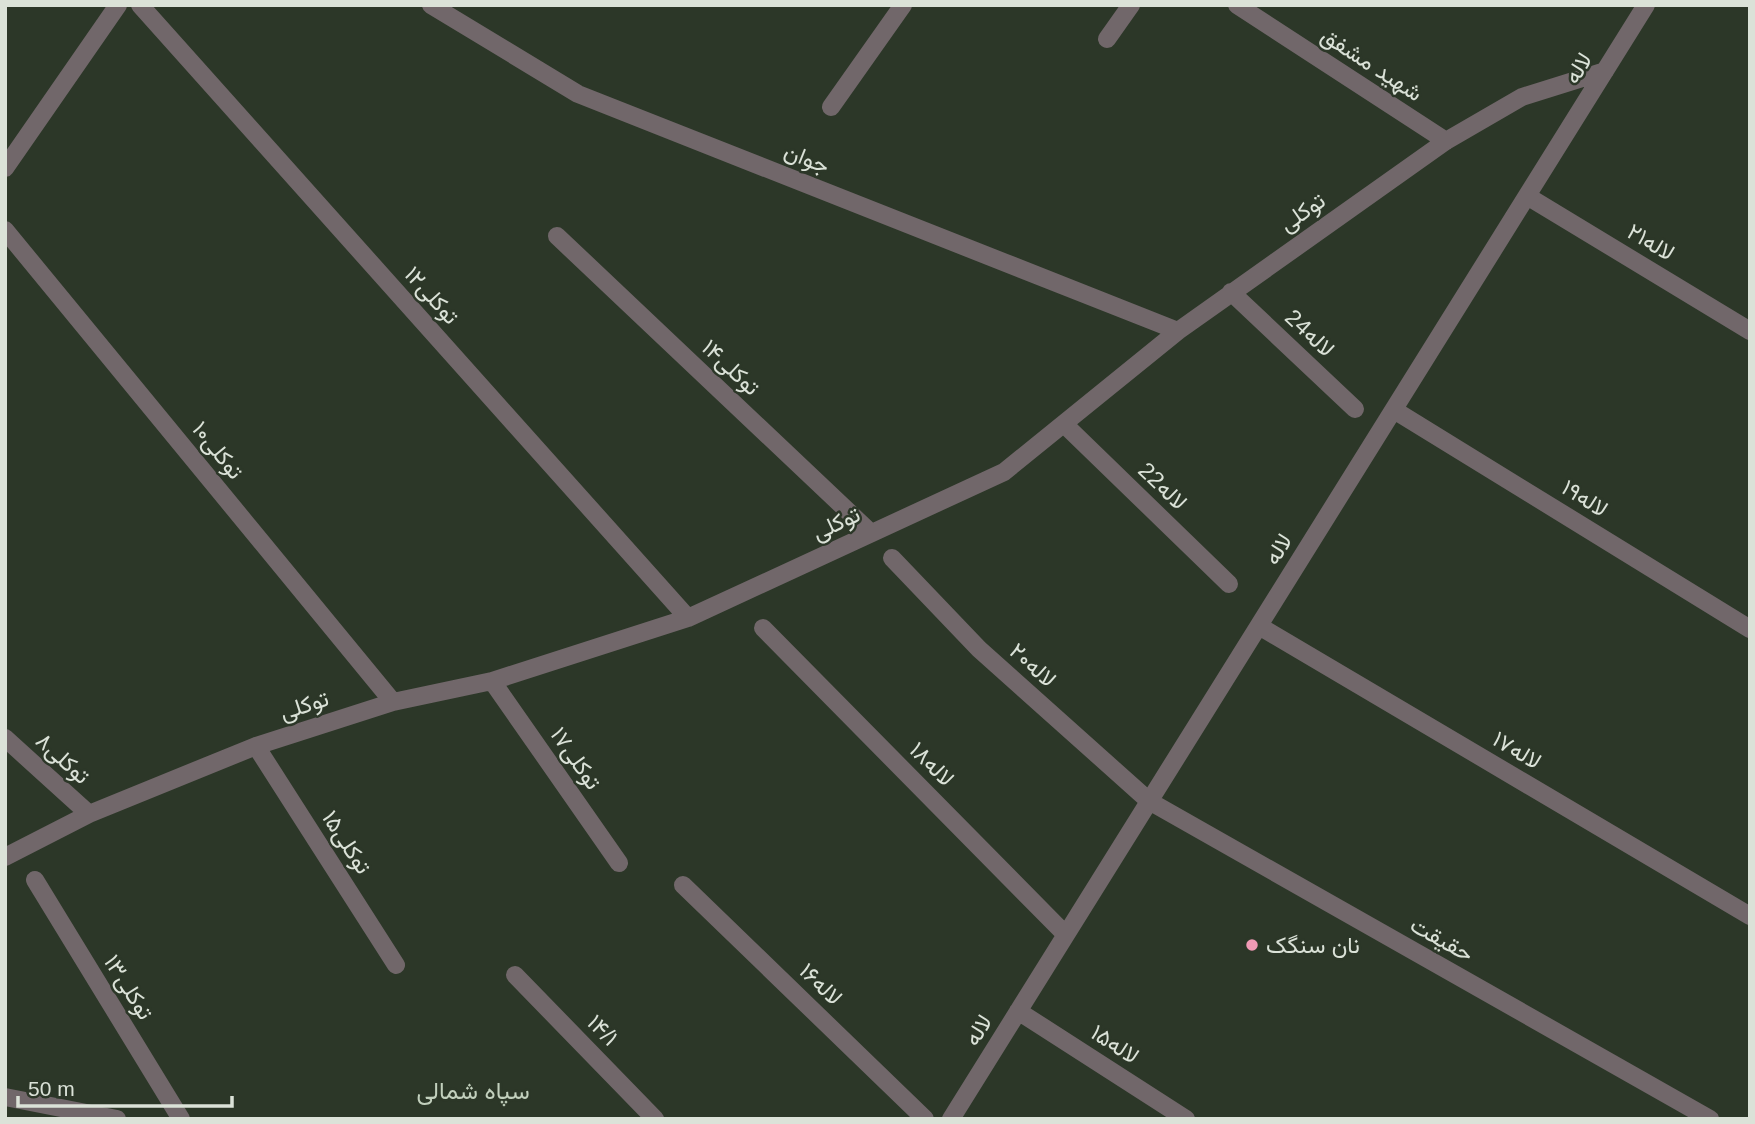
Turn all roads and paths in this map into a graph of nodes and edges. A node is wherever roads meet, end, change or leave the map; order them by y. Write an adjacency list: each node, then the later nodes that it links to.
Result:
1 (118, 5): 12 (street)
2 (140, 5): 25 (street, توکلی۱۲)
3 (431, 5): 17 (street, جوان)
4 (903, 5): 10 (street)
5 (1131, 5): 8 (street)
6 (1237, 5): 11 (street, شهید مشفق)
7 (1646, 5): 9 (street, لاله)
8 (1107, 39)
9 (1605, 71): 11 (street, توکلی); 13 (street, لاله)
10 (831, 107)
11 (1446, 141): 16 (street, توکلی)
12 (5, 168)
13 (1527, 196): 18 (street, لاله۲۱); 20 (street, لاله)
14 (5, 230): 30 (street, ۱۰توکلی)
15 (557, 236): 22 (street, توکلی۱۴)
16 (1231, 292): 17 (street, توکلی); 19 (street, 24لاله)
17 (1178, 331): 21 (street, توکلی)
18 (1750, 331)
19 (1355, 409)
20 (1394, 410): 26 (street, لاله); 28 (street, لاله۱۹)
21 (1064, 424): 22 (street, توکلی); 24 (street, 22لاله)
22 (871, 533): 25 (street, توکلی)
23 (892, 558): 33 (street, لاله۲۰)
24 (1229, 584)
25 (688, 618): 29 (street, توکلی)
26 (1259, 626): 33 (street, لاله); 39 (street, لاله۱۷)
27 (763, 628): 40 (street, لاله۱۸)
28 (1750, 629)
29 (492, 681): 30 (street, توکلی); 36 (street, توکلی۱۷)
30 (393, 702): 32 (street, توکلی)
31 (5, 738): 34 (street, توکلی۸)
32 (256, 746): 34 (street, توکلی); 41 (street, توکلی۱۵)
33 (1149, 802): 40 (street, لاله); 51 (street, حقیقت)
34 (89, 814): 35 (street, توکلی)
35 (5, 857)
36 (619, 863)
37 (35, 880): 46 (street, توکلی۱۳)
38 (683, 885): 48 (street, لاله۱۶)
39 (1750, 915)
40 (1066, 935): 43 (street, لاله)
41 (396, 965)
42 (515, 975): 47 (street, ۱۴/۱)
43 (1018, 1011): 49 (street, لاله); 50 (street, لاله۱۵)
44 (5, 1097): 45 (street)
45 (117, 1119)
46 (181, 1119)
47 (655, 1119)
48 (925, 1119)
49 (951, 1119)
50 (1186, 1119)
51 (1710, 1119)

